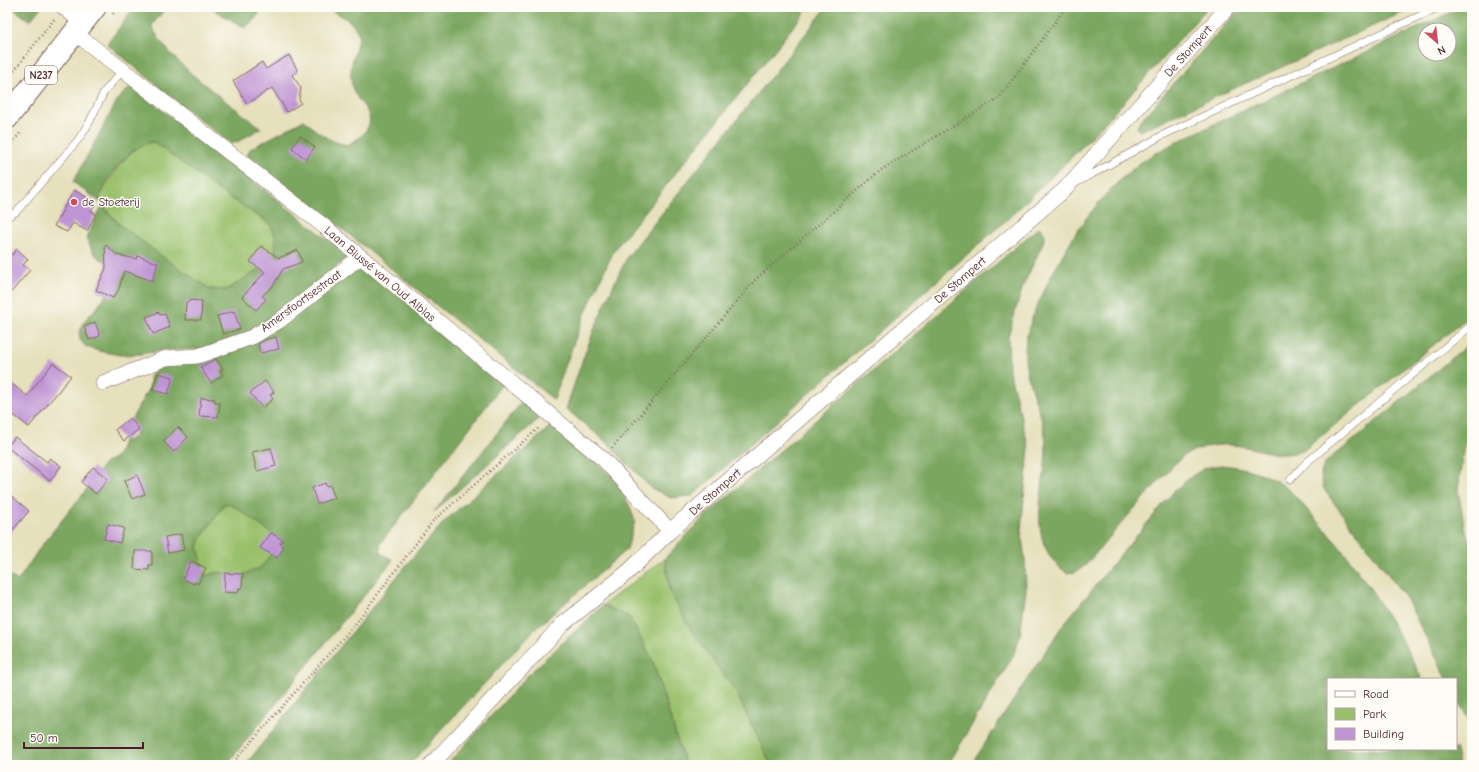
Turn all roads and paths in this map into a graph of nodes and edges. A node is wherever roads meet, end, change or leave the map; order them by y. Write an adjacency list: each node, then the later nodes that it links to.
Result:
1 (64, 7): 5 (street, Laan Blussé van Oud Alblas); 7 (path)
2 (1066, 7): 15 (path)
3 (1228, 7): 9 (street, De Stompert)
4 (1439, 7): 9 (lane)
5 (84, 21): 6 (street, Laan Blussé van Oud Alblas); 8 (main road, N237)
6 (123, 70): 10 (lane); 11 (street, Laan Blussé van Oud Alblas)
7 (7, 80)
8 (7, 118)
9 (1064, 190): 17 (street, De Stompert)
10 (7, 216)
11 (360, 257): 13 (street, Amersfoortsestraat); 14 (street, Laan Blussé van Oud Alblas)
12 (1472, 325): 16 (lane)
13 (103, 383)
14 (551, 417): 15 (street, Laan Blussé van Oud Alblas); 18 (path)
15 (603, 459): 17 (street, Laan Blussé van Oud Alblas)
16 (1290, 480)
17 (670, 531): 19 (street, De Stompert)
18 (231, 765)
19 (431, 765)

